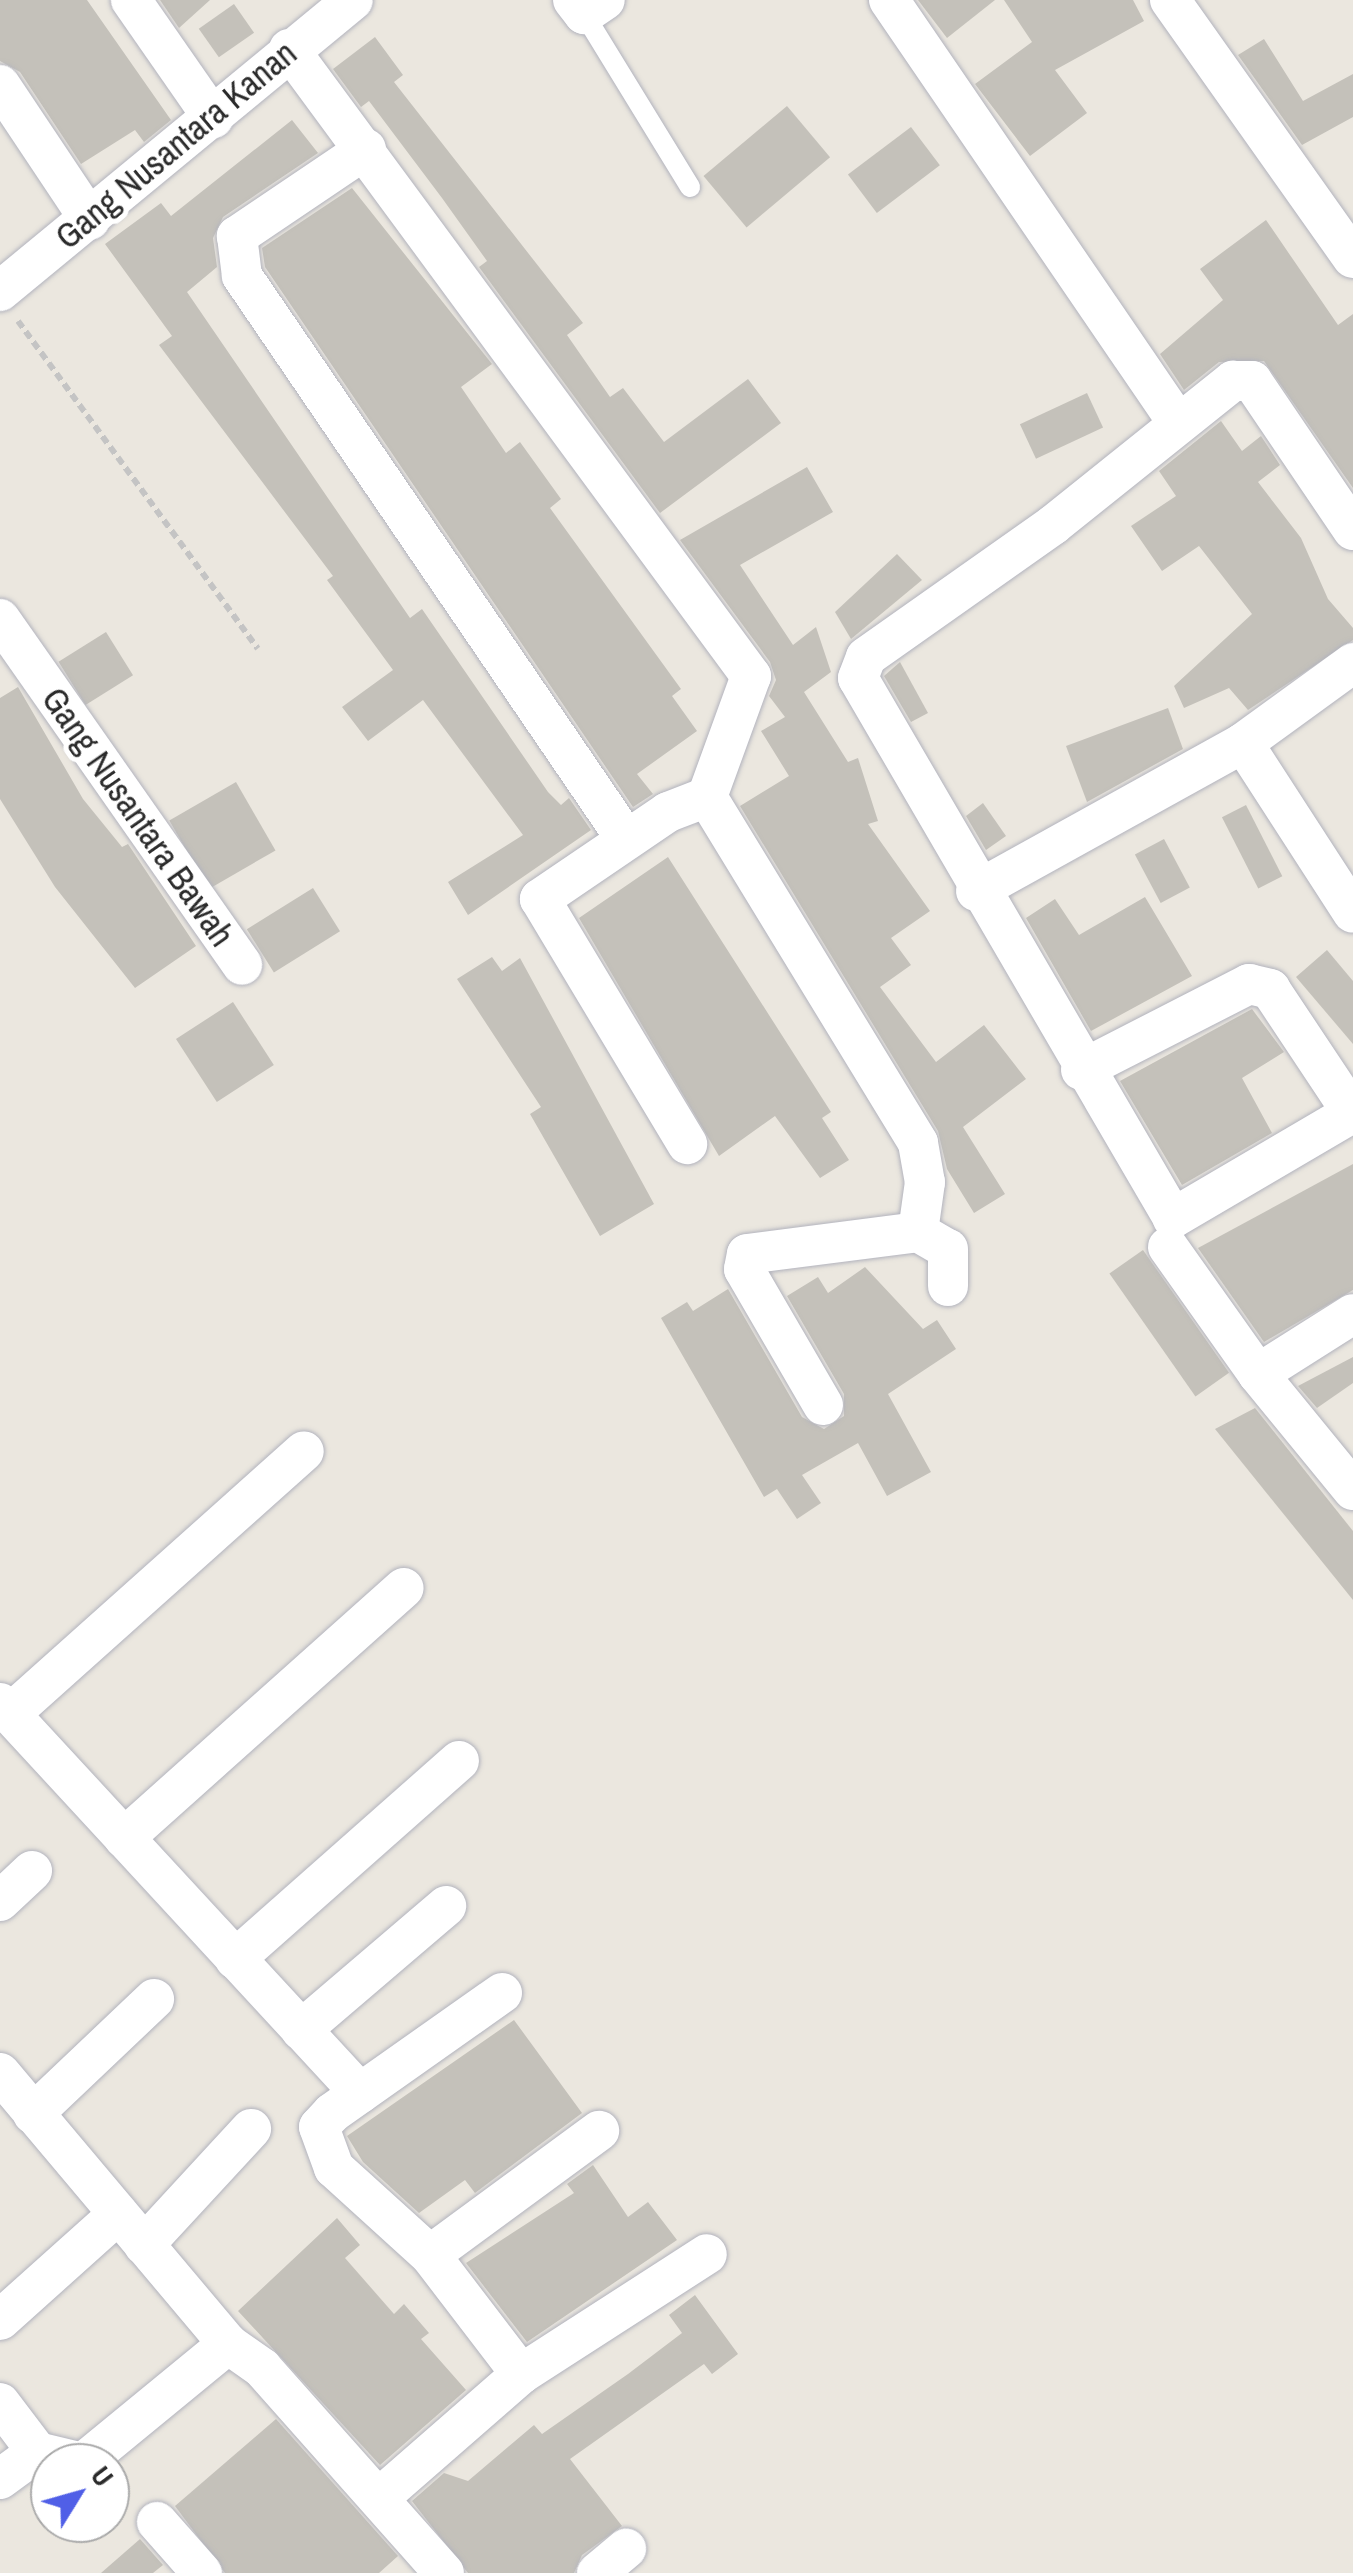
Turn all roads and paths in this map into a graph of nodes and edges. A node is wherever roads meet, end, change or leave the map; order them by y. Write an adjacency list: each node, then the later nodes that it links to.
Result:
1 (130, 0): 8 (street)
2 (353, 0): 6 (street, Gang Nusantara Kanan)
3 (889, 0): 14 (street)
4 (1170, 0): 12 (street)
5 (587, 5): 10 (lane)
6 (301, 25): 8 (street, Gang Nusantara Kanan); 9 (street)
7 (0, 84): 11 (street)
8 (214, 118): 11 (street, Gang Nusantara Kanan)
9 (366, 150): 20 (street); 21 (street)
10 (690, 187)
11 (90, 220): 13 (street, Gang Nusantara Kanan)
12 (1353, 258)
13 (6, 302): 17 (path)
14 (1178, 424): 15 (street); 22 (street)
15 (1353, 530)
16 (0, 619): 24 (street, Gang Nusantara Bawah)
17 (258, 648)
18 (1353, 663): 19 (street)
19 (1243, 743): 22 (street); 23 (street)
20 (707, 796): 21 (street); 28 (street)
21 (626, 838): 27 (street)
22 (976, 891): 25 (street)
23 (1353, 913)
24 (242, 965)
25 (1081, 1070): 26 (street); 26 (street)
26 (1353, 1114)
27 (687, 1144)
28 (921, 1210): 30 (street); 33 (street)
29 (1168, 1247): 32 (street)
30 (948, 1286)
31 (1353, 1314): 32 (street)
32 (1258, 1374): 35 (street)
33 (823, 1405)
34 (304, 1451): 37 (street)
35 (1353, 1490)
36 (404, 1588): 39 (street)
37 (5, 1708): 39 (street)
38 (459, 1761): 43 (street)
39 (124, 1838): 43 (street)
40 (32, 1872): 41 (street)
41 (0, 1901)
42 (446, 1906): 46 (street)
43 (235, 1958): 46 (street)
44 (502, 1993): 48 (street)
45 (154, 1999): 47 (street)
46 (301, 2030): 48 (street)
47 (10, 2091): 51 (street)
48 (360, 2093): 54 (street)
49 (251, 2129): 52 (street)
50 (599, 2131): 54 (street)
51 (118, 2214): 52 (street); 55 (street)
52 (144, 2245): 56 (street)
53 (708, 2254): 57 (street)
54 (430, 2255): 57 (street)
55 (0, 2320)
56 (228, 2344): 60 (street); 63 (street)
57 (521, 2374): 63 (street)
58 (0, 2403): 59 (street)
59 (30, 2443)
60 (106, 2443)
61 (30, 2457): 62 (street)
62 (0, 2479)
63 (379, 2498): 66 (street)
64 (157, 2522): 65 (street)
65 (202, 2573)
66 (444, 2573)

